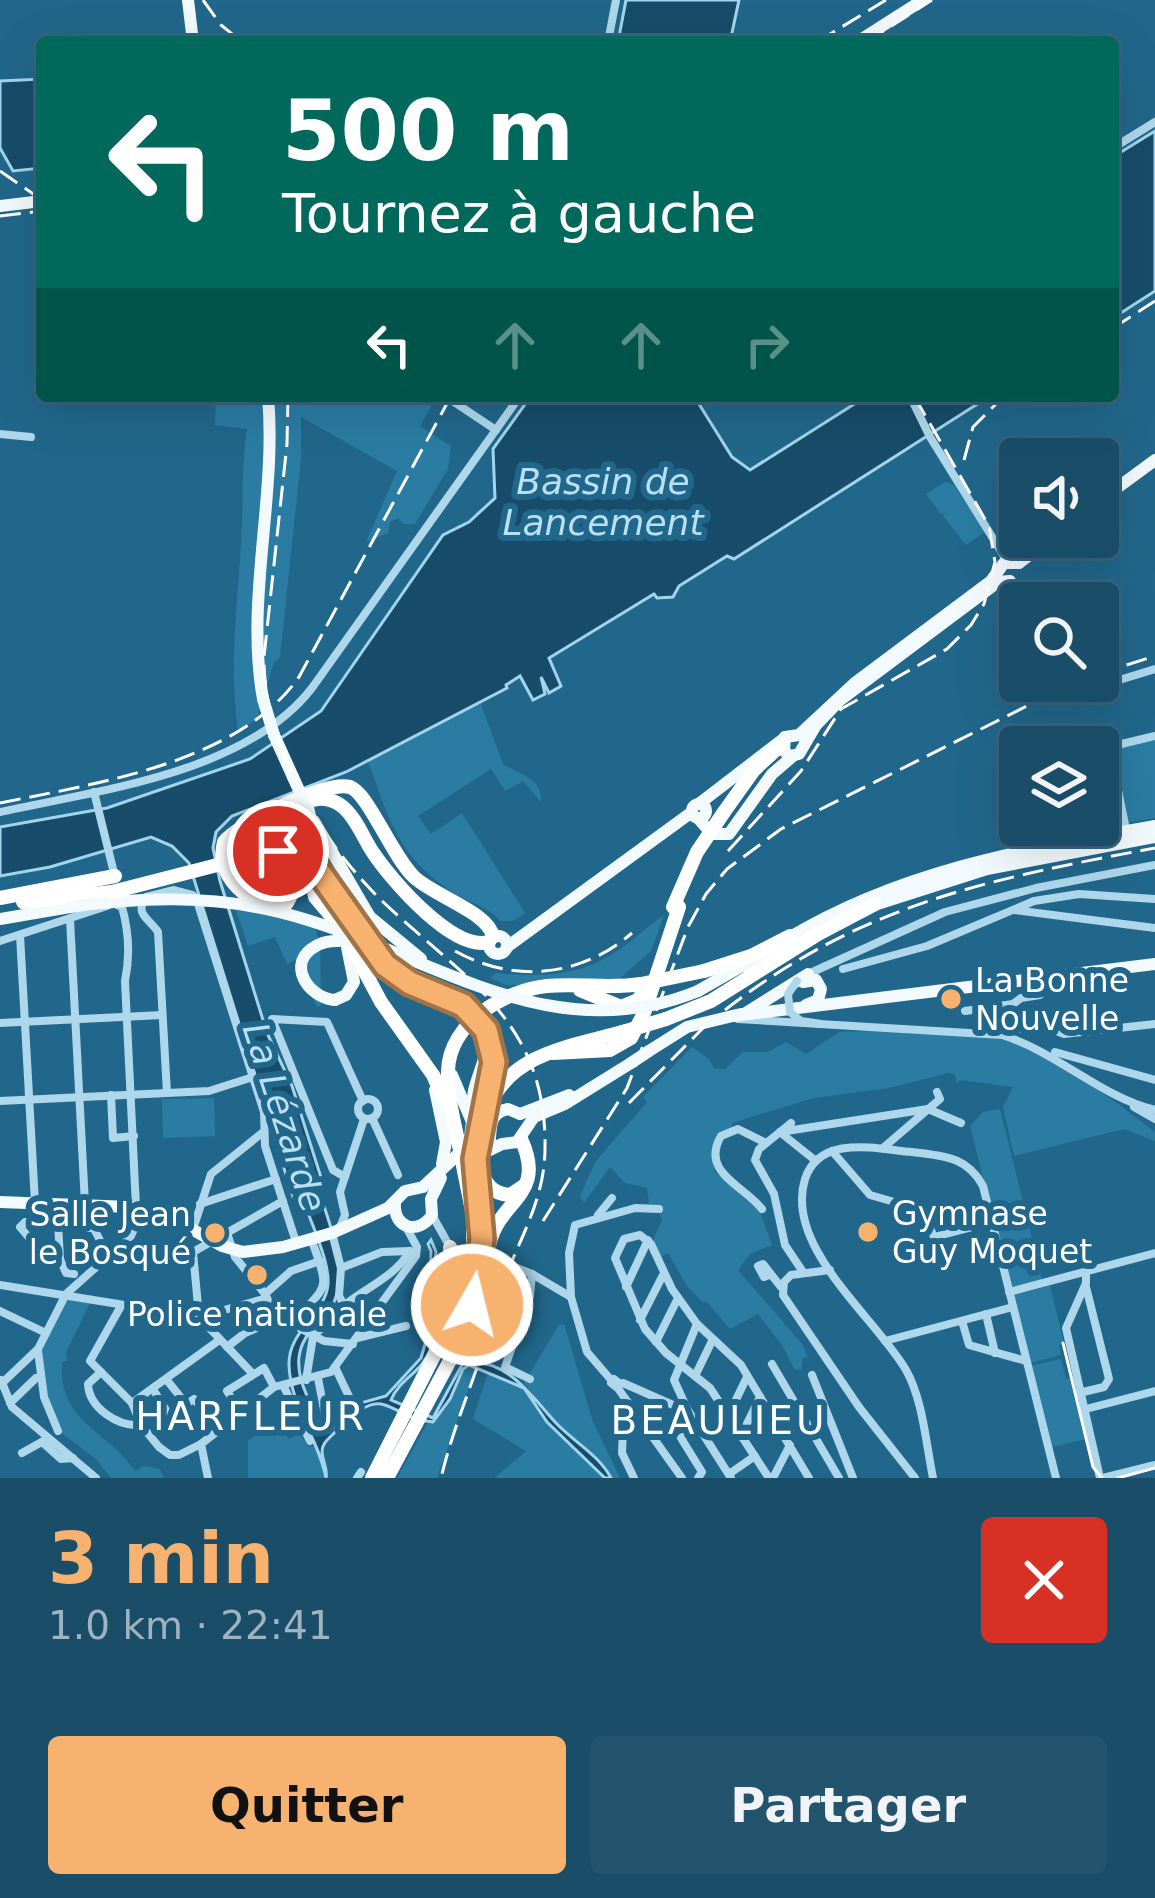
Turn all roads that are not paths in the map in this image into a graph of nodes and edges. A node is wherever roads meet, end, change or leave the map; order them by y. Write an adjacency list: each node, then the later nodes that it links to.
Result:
1 (188, 0): 5 (main road)
2 (616, 0): 6 (street)
3 (909, 0): 7 (main road)
4 (923, 0): 8 (main road)
5 (192, 36)
6 (609, 36)
7 (852, 36)
8 (866, 36)
9 (1155, 122): 10 (street)
10 (1119, 144)
11 (36, 199): 12 (main road)
12 (0, 203)
13 (267, 402): 21 (main road)
14 (267, 402): 21 (main road)
15 (454, 402): 18 (street)
16 (516, 402): 18 (street)
17 (913, 402): 25 (street)
18 (496, 430): 31 (street)
19 (0, 434): 20 (street)
20 (32, 436)
21 (272, 456): 32 (main road, bridge)
22 (1155, 460): 23 (main road)
23 (1119, 487)
24 (1019, 558): 25 (main road)
25 (1009, 564): 29 (main road); 29 (main road)
26 (1155, 669): 27 (street)
27 (1119, 681)
28 (1155, 736): 37 (street)
29 (801, 738): 30 (main road); 30 (main road)
30 (785, 748): 33 (main road); 33 (main road); 49 (highway, bridge)
31 (96, 791): 34 (street); 43 (street)
32 (308, 808): 35 (main road); 41 (highway)
33 (697, 811): 58 (main road)
34 (0, 812)
35 (315, 824): 59 (main road); 64 (main road, bridge)
36 (1155, 826): 37 (main road)
37 (1127, 837): 38 (main road); 45 (main road); 45 (main road)
38 (1155, 837)
39 (228, 860): 43 (highway, bridge); 58 (highway); 58 (highway); 59 (highway)
40 (1155, 866): 42 (street)
41 (311, 872): 59 (highway); 59 (main road, bridge)
42 (1077, 880): 44 (street); 48 (street)
43 (115, 893): 47 (highway); 51 (street); 72 (street)
44 (1079, 894): 46 (street); 50 (street)
45 (878, 898): 56 (main road); 67 (main road); 84 (highway, bridge)
46 (1155, 899)
47 (0, 901)
48 (970, 905): 53 (street); 61 (street)
49 (676, 907): 66 (highway); 84 (highway)
50 (1011, 910): 53 (street); 54 (street)
51 (70, 913): 52 (main road); 55 (street); 59 (main road, bridge); 74 (street)
52 (0, 919)
53 (975, 926): 62 (street)
54 (1155, 928)
55 (20, 934): 57 (street); 75 (street)
56 (790, 937): 66 (highway, bridge); 67 (main road)
57 (0, 941)
58 (502, 941)
59 (365, 951): 64 (main road, bridge); 83 (highway); 101 (highway)
60 (1155, 964): 63 (main road)
61 (823, 968): 65 (street); 69 (main road)
62 (843, 969)
63 (1049, 977): 68 (main road); 70 (street)
64 (460, 979): 67 (main road, bridge)
65 (802, 979): 69 (main road); 69 (street, bridge); 73 (main road); 77 (street, bridge)
66 (554, 986): 82 (highway)
67 (698, 991)
68 (883, 998): 69 (main road); 69 (main road)
69 (815, 1006): 73 (main road); 79 (street)
70 (965, 1011)
71 (162, 1015): 72 (street); 85 (street); 88 (street)
72 (128, 1016): 74 (street); 89 (street)
73 (737, 1016): 77 (street); 101 (main road, bridge)
74 (76, 1019): 75 (street); 91 (street)
75 (26, 1022): 76 (street); 92 (street)
76 (0, 1023)
77 (826, 1024): 79 (street)
78 (1155, 1024): 80 (street)
79 (907, 1028): 81 (street)
80 (1016, 1029)
81 (1042, 1049): 86 (street); 97 (street)
82 (453, 1050): 95 (main road); 102 (highway)
83 (417, 1051): 102 (highway); 111 (main road)
84 (553, 1053): 101 (highway)
85 (253, 1077): 88 (street); 104 (street)
86 (1155, 1080)
87 (937, 1091): 96 (street)
88 (167, 1093): 89 (street)
89 (131, 1094): 90 (street); 105 (street)
90 (111, 1095): 91 (street); 105 (street)
91 (80, 1097): 92 (street); 121 (street)
92 (30, 1100): 93 (street); 119 (street)
93 (0, 1101)
94 (363, 1101): 98 (street); 98 (street); 113 (street)
95 (466, 1109): 101 (main road); 111 (main road)
96 (928, 1109): 100 (street); 103 (street); 107 (street)
97 (1155, 1115)
98 (368, 1119): 112 (street); 113 (street)
99 (791, 1123): 103 (street)
100 (961, 1123)
101 (502, 1126): 110 (highway, bridge); 110 (highway); 111 (main road); 115 (main road); 143 (highway)
102 (455, 1127): 110 (highway, bridge)
103 (780, 1132): 106 (street); 109 (street)
104 (262, 1133): 114 (street); 122 (street)
105 (134, 1136): 125 (street)
106 (766, 1143): 124 (street); 147 (street)
107 (882, 1149): 108 (street); 129 (street)
108 (832, 1151): 109 (street); 129 (street)
109 (816, 1161): 146 (street)
110 (475, 1164): 143 (highway)
111 (437, 1171): 115 (main road)
112 (398, 1175)
113 (345, 1177): 130 (street)
114 (276, 1179): 117 (street); 122 (street)
115 (425, 1194): 127 (main road); 127 (main road)
116 (612, 1198): 126 (street)
117 (283, 1201): 133 (street); 134 (street)
118 (0, 1202): 119 (main road)
119 (34, 1203): 120 (main road)
120 (57, 1203): 121 (main road); 128 (street)
121 (85, 1204): 125 (main road)
122 (199, 1204): 132 (street)
123 (658, 1209): 126 (street)
124 (763, 1209)
125 (137, 1215): 132 (main road); 142 (street)
126 (595, 1219): 160 (street)
127 (412, 1221): 130 (main road); 138 (street); 140 (street)
128 (58, 1222): 137 (street); 137 (street)
129 (992, 1222): 157 (street)
130 (343, 1225): 134 (main road); 145 (street)
131 (94, 1228): 142 (street)
132 (193, 1229): 136 (main road)
133 (227, 1233): 136 (street); 139 (street)
134 (307, 1240): 139 (main road); 144 (street)
135 (648, 1240): 151 (street); 156 (street); 156 (street)
136 (212, 1241): 139 (main road); 168 (street)
137 (59, 1243): 149 (street)
138 (450, 1247): 150 (street); 211 (highway)
139 (232, 1250): 159 (street)
140 (414, 1251): 145 (street); 162 (street); 177 (street)
141 (1155, 1253): 148 (street)
142 (107, 1254): 158 (street)
143 (481, 1258): 171 (highway); 171 (highway); 211 (highway)
144 (320, 1261): 159 (street); 174 (street)
145 (341, 1268): 162 (street)
146 (830, 1270): 147 (street); 178 (street)
147 (803, 1272): 154 (street)
148 (1086, 1272): 155 (street); 157 (street)
149 (74, 1274)
150 (532, 1274): 160 (street); 195 (street)
151 (664, 1274): 161 (street); 169 (street)
152 (770, 1274): 154 (street)
153 (0, 1286): 158 (street)
154 (782, 1286): 237 (street)
155 (1085, 1286): 201 (street); 201 (street)
156 (625, 1288): 169 (street)
157 (1009, 1292): 164 (street)
158 (66, 1294): 163 (street); 175 (street)
159 (266, 1296): 166 (street); 168 (street)
160 (571, 1298): 198 (street)
161 (678, 1298): 172 (street); 179 (street)
162 (344, 1305): 174 (street)
163 (121, 1306): 168 (street); 187 (street)
164 (1013, 1307): 167 (street); 183 (street)
165 (0, 1311): 175 (street)
166 (275, 1315): 174 (street); 180 (street)
167 (986, 1315): 170 (street); 182 (street)
168 (199, 1317): 180 (street)
169 (640, 1321): 179 (street)
170 (962, 1321): 178 (street); 182 (street)
171 (469, 1322): 211 (highway)
172 (697, 1324): 176 (street); 184 (street)
173 (406, 1326): 177 (street)
174 (302, 1331): 177 (street); 197 (street)
175 (48, 1333): 181 (street)
176 (712, 1339): 190 (street); 191 (street)
177 (355, 1341): 186 (street)
178 (884, 1341): 238 (street)
179 (656, 1342): 184 (street)
180 (222, 1344): 188 (street); 194 (street)
181 (38, 1349): 196 (street); 217 (street)
182 (995, 1353): 183 (street)
183 (1026, 1361): 239 (street)
184 (679, 1364): 190 (street); 214 (street)
185 (772, 1364): 235 (street)
186 (335, 1367): 193 (street); 207 (street)
187 (101, 1372): 203 (street); 215 (street)
188 (252, 1372): 197 (street); 210 (street)
189 (812, 1375): 236 (street)
190 (695, 1376): 212 (street)
191 (748, 1376): 202 (street); 212 (street)
192 (36, 1378): 205 (street)
193 (318, 1378): 197 (street); 213 (street)
194 (166, 1379): 199 (street); 206 (street)
195 (530, 1379)
196 (1, 1382): 205 (street)
197 (291, 1383): 210 (street); 218 (street)
198 (616, 1383): 204 (street); 214 (street)
199 (153, 1389): 203 (street); 206 (street)
200 (1155, 1391): 209 (street)
201 (1079, 1393): 209 (street)
202 (761, 1395): 216 (street); 220 (street)
203 (132, 1402): 215 (street)
204 (628, 1402): 230 (street); 231 (street)
205 (10, 1403): 217 (street)
206 (186, 1404): 208 (street)
207 (352, 1405)
208 (201, 1407)
209 (1082, 1410): 240 (street)
210 (240, 1412): 219 (street)
211 (417, 1414): 226 (highway); 226 (highway)
212 (729, 1414): 216 (street)
213 (325, 1415)
214 (691, 1415): 225 (street); 232 (street)
215 (141, 1425): 219 (street)
216 (742, 1434): 222 (street)
217 (50, 1437): 221 (street); 228 (street)
218 (310, 1441)
219 (201, 1444): 229 (street)
220 (791, 1444): 224 (street); 227 (street)
221 (22, 1454)
222 (755, 1456): 225 (street); 227 (street)
223 (1155, 1465): 240 (street)
224 (802, 1466): 233 (street); 234 (street)
225 (730, 1476)
226 (375, 1477)
227 (767, 1477)
228 (96, 1478)
229 (208, 1478)
230 (634, 1478)
231 (682, 1478)
232 (698, 1478)
233 (796, 1478)
234 (809, 1478)
235 (839, 1478)
236 (853, 1478)
237 (915, 1478)
238 (933, 1478)
239 (1056, 1478)
240 (1101, 1478)

